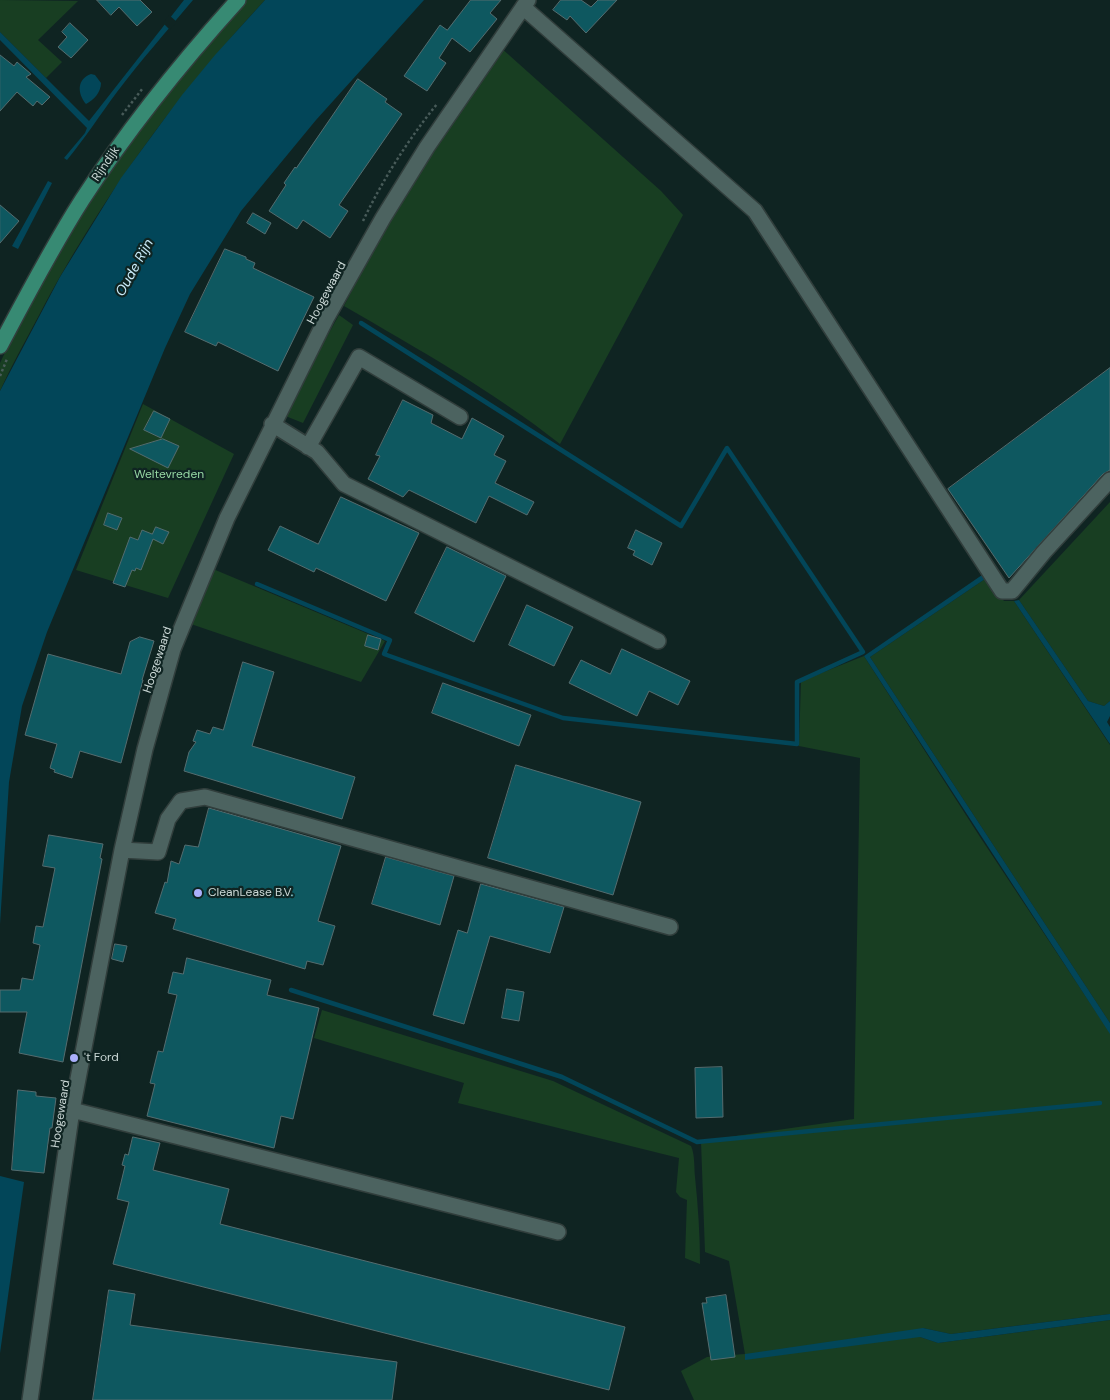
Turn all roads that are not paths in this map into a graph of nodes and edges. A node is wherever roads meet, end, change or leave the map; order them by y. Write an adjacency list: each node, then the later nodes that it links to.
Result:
1 (238, 0): 3 (main road, Rijndijk)
2 (526, 4): 5 (street, Hoogewaard); 7 (street)
3 (5, 350)
4 (460, 418): 6 (street)
5 (272, 424): 6 (street); 9 (street, Hoogewaard)
6 (308, 447): 8 (street)
7 (1110, 480)
8 (658, 641)
9 (122, 850): 10 (street); 11 (street, Hoogewaard)
10 (670, 927)
11 (72, 1110): 12 (street); 13 (street, Hoogewaard)
12 (558, 1232)
13 (30, 1400)

